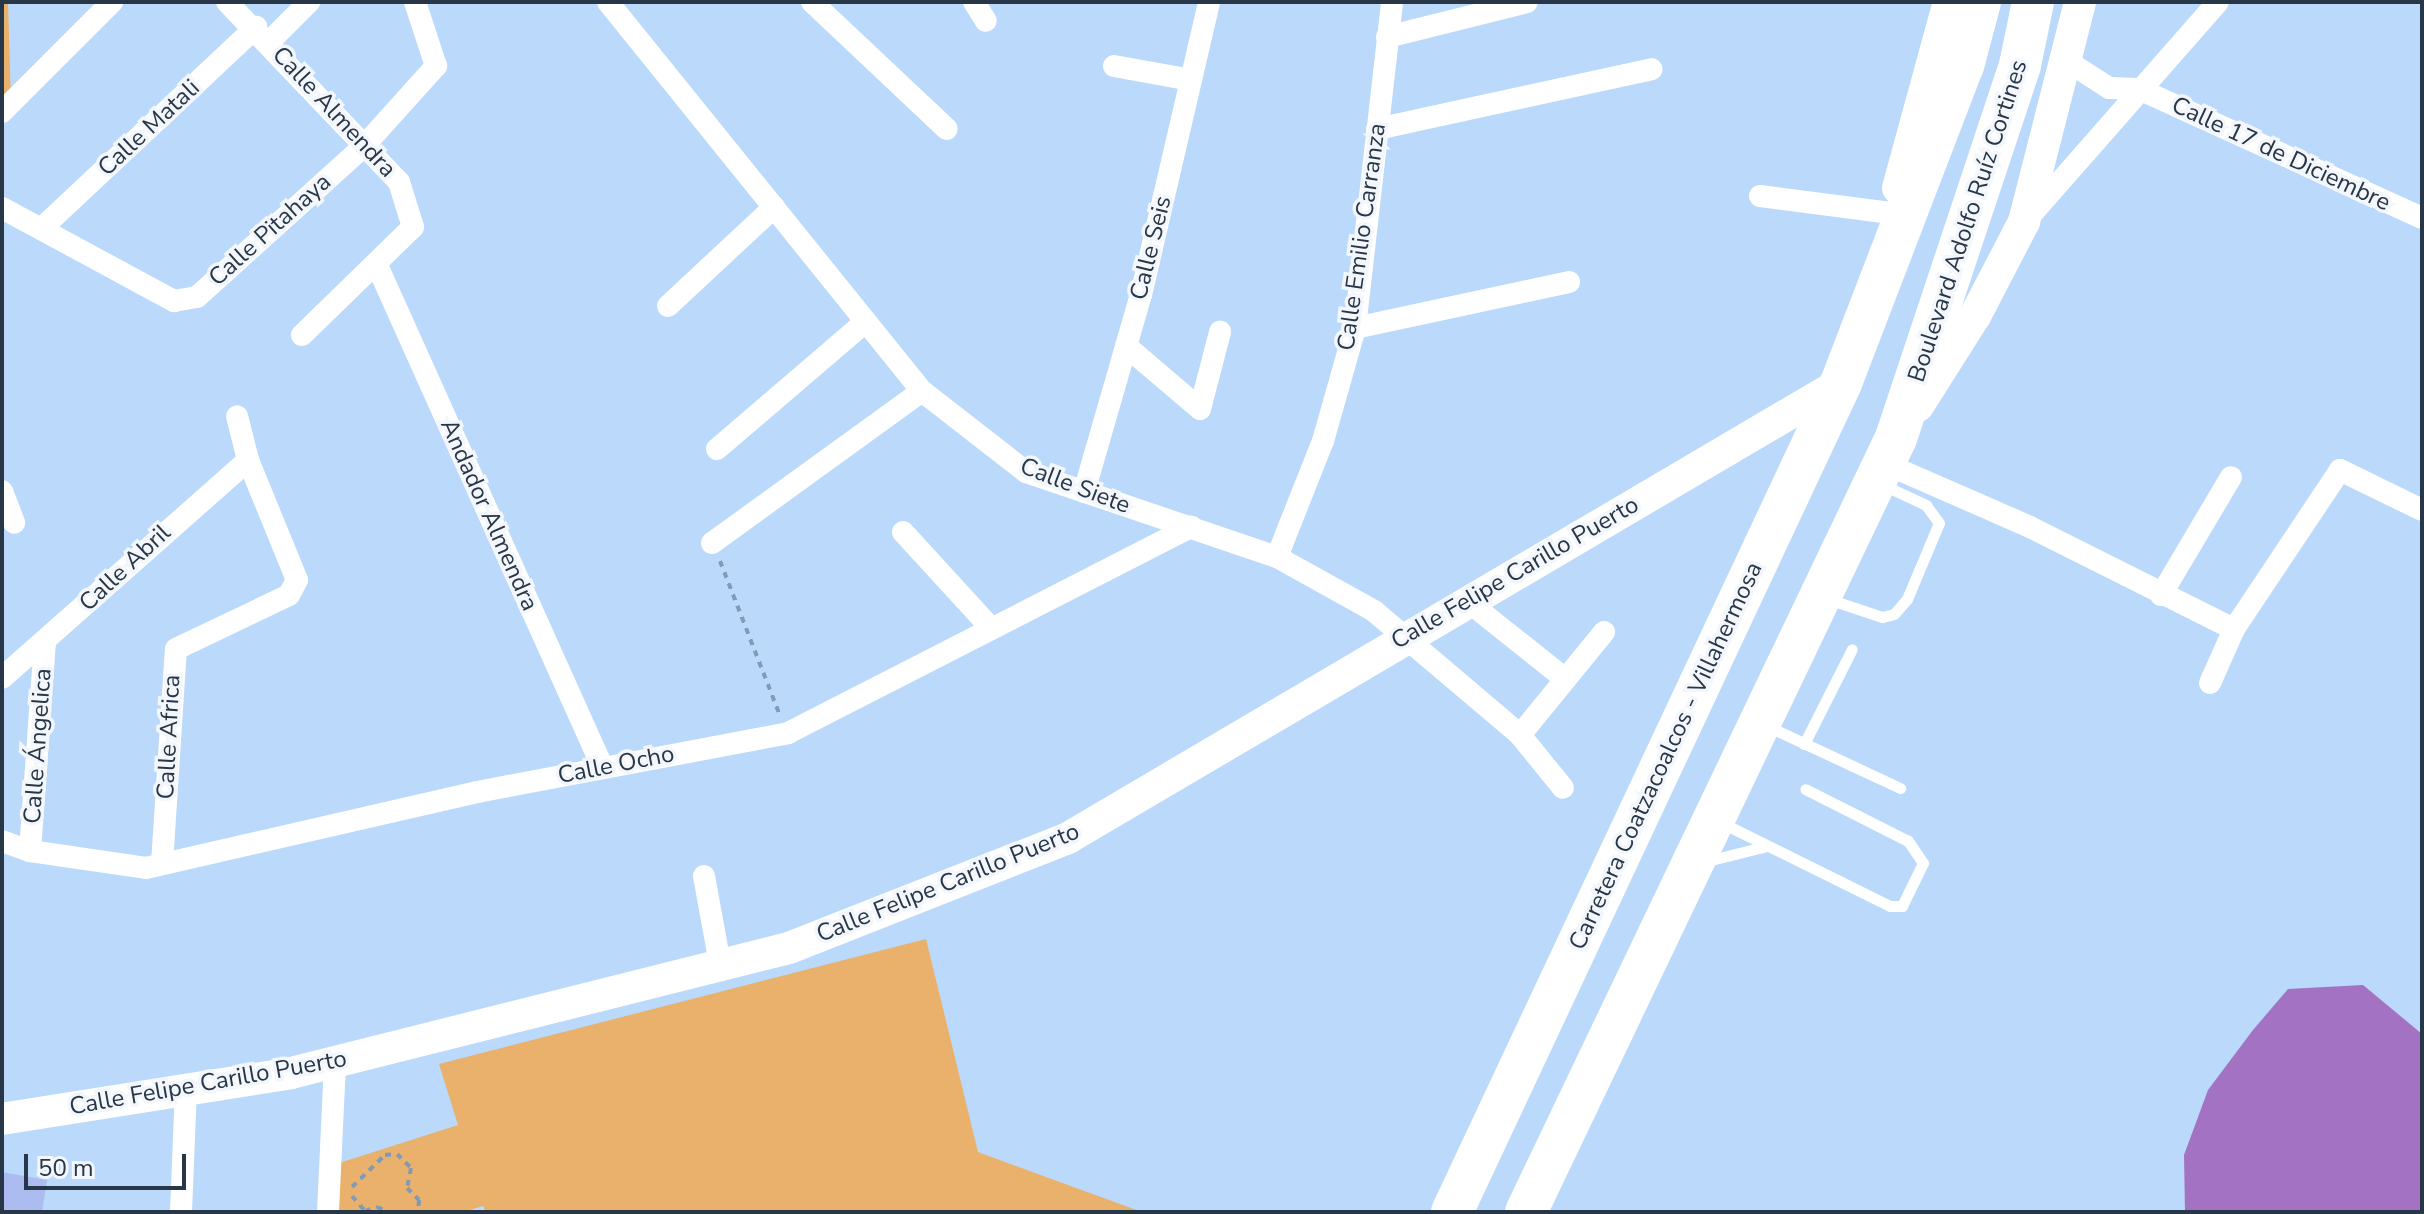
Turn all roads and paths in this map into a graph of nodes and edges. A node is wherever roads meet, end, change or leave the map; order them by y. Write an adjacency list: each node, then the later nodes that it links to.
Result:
1 (112, 2): 22 (street)
2 (227, 2): 15 (street, Calle Almendra)
3 (309, 2): 15 (street, Calle Matali)
4 (415, 2): 25 (street, Calle Pitahaya)
5 (608, 2): 27 (street, Calle Siete)
6 (812, 2): 23 (street)
7 (1209, 2): 20 (street, Calle Seis)
8 (1392, 2): 16 (street, Calle Emilio Carranza)
9 (1527, 2): 16 (street)
10 (1949, 2): 29 (street)
11 (1980, 2): 35 (highway)
12 (2033, 2): 47 (highway, Boulevard Adolfo Ruíz Cortines)
13 (2080, 2): 17 (street)
14 (2218, 2): 21 (street)
15 (262, 34): 25 (street, Calle Almendra); 32 (street, Calle Matali)
16 (1387, 37): 24 (street, Calle Emilio Carranza)
17 (2067, 61): 21 (street); 31 (street)
18 (1114, 66): 20 (street)
19 (1652, 69): 24 (street)
20 (1191, 80): 41 (street, Calle Seis)
21 (2139, 89): 30 (street, Calle 17 de Diciembre); 31 (street)
22 (2, 112)
23 (947, 129)
24 (1377, 129): 38 (street, Calle Emilio Carranza)
25 (364, 146): 32 (street, Calle Pitahaya); 33 (street, Calle Almendra)
26 (1760, 196): 29 (street)
27 (774, 207): 36 (street); 37 (street, Calle Siete)
28 (2, 208): 32 (street, Calle Pitahaya)
29 (1891, 213): 35 (street)
30 (2422, 218)
31 (2024, 222): 47 (street)
32 (42, 228)
33 (376, 263): 40 (street, Calle Almendra); 73 (street, Andador Almendra)
34 (1569, 282): 38 (street)
35 (1872, 297): 42 (highway, Carretera Coatzacoalcos - Villahermosa)
36 (668, 306)
37 (865, 322): 43 (street, Calle Siete); 45 (street)
38 (1355, 328): 56 (street, Calle Emilio Carranza)
39 (1220, 332): 41 (street)
40 (302, 335)
41 (1126, 346): 50 (street, Calle Seis)
42 (1841, 383): 59 (street, Calle Felipe Carillo Puerto); 93 (highway, Carretera Coatzacoalcos - Villahermosa)
43 (922, 391): 50 (street, Calle Siete); 55 (street)
44 (237, 416): 46 (street)
45 (717, 449)
46 (248, 460): 64 (street, Calle Abril); 81 (street, Calle Africa)
47 (1886, 461): 57 (street); 58 (highway); 58 (lane)
48 (2231, 477): 57 (street)
49 (2, 491): 52 (street)
50 (1084, 492): 53 (street, Calle Siete)
51 (2422, 510): 61 (street)
52 (14, 523)
53 (1191, 527): 56 (street, Calle Siete); 60 (street, Calle Ocho)
54 (903, 532): 60 (street)
55 (712, 543): 70 (path)
56 (1277, 557): 63 (street, Calle Siete)
57 (2161, 595): 61 (street)
58 (1820, 597): 69 (highway)
59 (1466, 600): 63 (street, Calle Felipe Carillo Puerto); 67 (street)
60 (990, 627): 70 (street, Calle Ocho)
61 (2234, 629): 68 (street)
62 (1604, 632): 67 (street)
63 (1404, 638): 71 (street, Calle Siete); 84 (street, Calle Felipe Carillo Puerto)
64 (45, 642): 66 (street, Calle Abril); 80 (street, Calle Ángelica)
65 (1852, 649): 72 (lane)
66 (2, 678)
67 (1564, 678): 71 (street)
68 (2210, 683)
69 (1760, 723): 72 (lane); 77 (highway)
70 (788, 733): 73 (street, Calle Ocho)
71 (1520, 735): 74 (street, Calle Siete)
72 (1804, 744): 75 (lane)
73 (602, 766): 81 (street, Calle Ocho)
74 (1563, 788)
75 (1900, 788)
76 (1805, 789): 79 (lane)
77 (1714, 819): 79 (lane); 82 (highway)
78 (2, 841): 80 (street, Calle Ocho)
79 (1767, 846): 82 (lane)
80 (30, 851): 81 (street, Calle Ocho)
81 (162, 864)
82 (1691, 866): 94 (highway)
83 (704, 876): 84 (street)
84 (720, 964): 85 (street, Calle Felipe Carillo Puerto)
85 (335, 1062): 86 (street, Calle Felipe Carillo Puerto); 90 (street)
86 (186, 1090): 87 (street, Calle Felipe Carillo Puerto); 89 (street)
87 (2, 1119)
88 (369, 1211): 91 (path); 92 (path)
89 (181, 1212)
90 (328, 1212)
91 (388, 1212)
92 (418, 1212)
93 (1452, 1212)
94 (1526, 1212)

